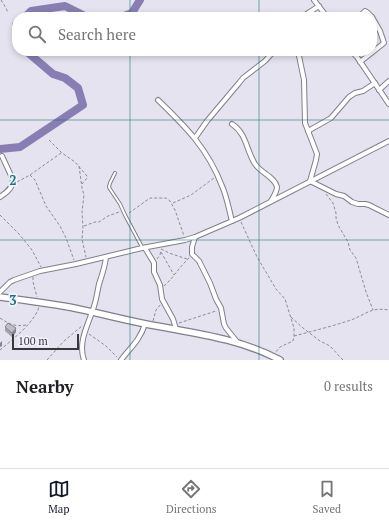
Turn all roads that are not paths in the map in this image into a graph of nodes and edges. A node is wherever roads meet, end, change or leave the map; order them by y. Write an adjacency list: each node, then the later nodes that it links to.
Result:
1 (314, 0): 2 (street)
2 (318, 6): 3 (street); 4 (street)
3 (309, 12)
4 (323, 12)
5 (377, 26): 6 (street)
6 (377, 49)
7 (270, 56): 19 (street)
8 (299, 56): 18 (street)
9 (356, 56): 11 (street)
10 (368, 56): 11 (street)
11 (360, 62): 13 (street)
12 (389, 81): 14 (street)
13 (375, 83): 14 (street); 18 (street)
14 (380, 90): 16 (street)
15 (158, 100): 19 (street)
16 (389, 104)
17 (232, 124): 25 (street)
18 (308, 131): 23 (street)
19 (195, 138): 27 (street)
20 (389, 141): 23 (street)
21 (2, 156): 24 (street)
22 (115, 173): 29 (lane)
23 (310, 181): 25 (street); 26 (street)
24 (0, 197)
25 (271, 202): 27 (street)
26 (389, 215)
27 (232, 221): 28 (street)
28 (195, 237): 29 (street); 36 (street)
29 (143, 248): 30 (street); 35 (street)
30 (106, 257): 31 (street); 33 (street)
31 (0, 292)
32 (0, 297): 33 (main road)
33 (92, 312): 34 (main road); 37 (street)
34 (145, 324): 35 (main road); 38 (street)
35 (176, 327): 36 (main road)
36 (238, 343): 39 (main road)
37 (84, 360)
38 (120, 360)
39 (280, 360)

